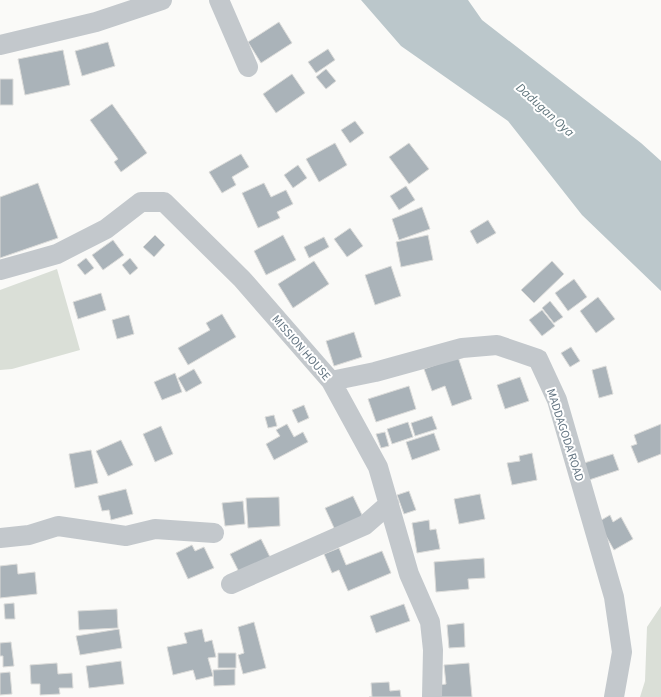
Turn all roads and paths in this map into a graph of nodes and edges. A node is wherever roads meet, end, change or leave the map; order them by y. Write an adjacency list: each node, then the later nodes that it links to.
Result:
1 (162, 0): 3 (street)
2 (219, 0): 4 (street)
3 (0, 45)
4 (248, 67)
5 (0, 270): 6 (street, MISSION HOUSE)
6 (331, 381): 7 (street, MISSION HOUSE); 12 (street, MADDAGODA ROAD)
7 (389, 504): 10 (street); 11 (street, MISSION HOUSE)
8 (214, 533): 9 (street)
9 (0, 538)
10 (231, 584)
11 (432, 697)
12 (614, 697)

